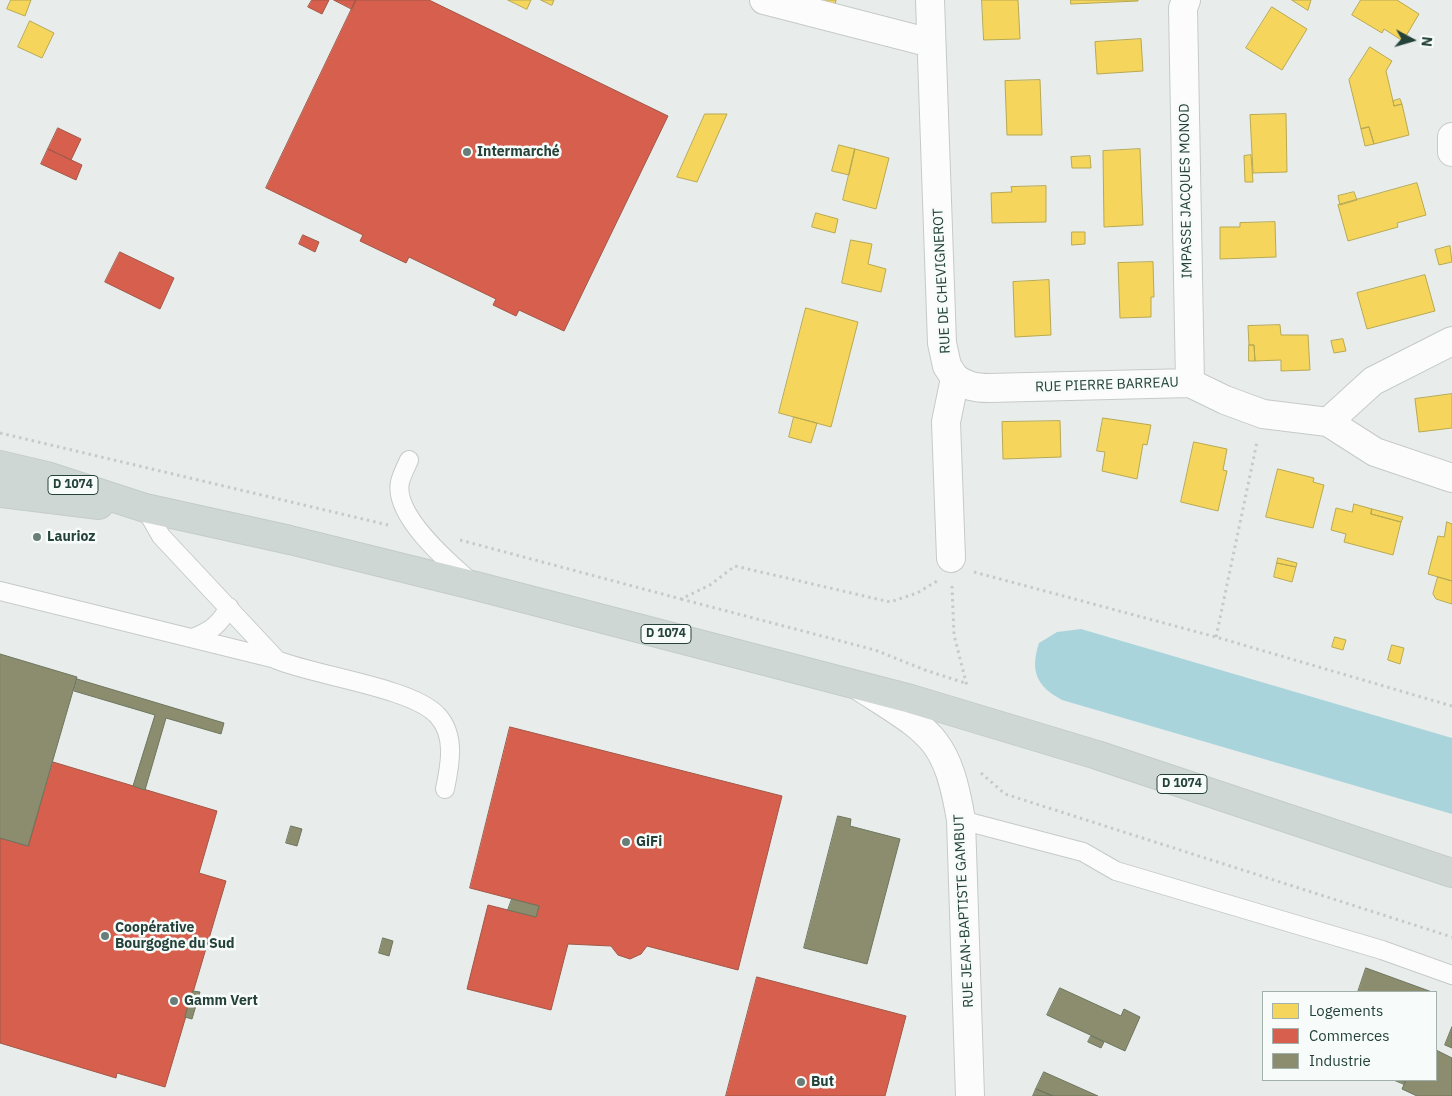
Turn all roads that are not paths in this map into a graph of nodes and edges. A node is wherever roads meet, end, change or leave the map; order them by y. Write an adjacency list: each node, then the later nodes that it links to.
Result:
1 (764, 0): 4 (street)
2 (930, 0): 4 (street, RUE DE CHEVIGNEROT)
3 (1186, 0): 9 (street, IMPASSE JACQUES MONOD)
4 (931, 43): 8 (street, RUE DE CHEVIGNEROT)
5 (1452, 137): 6 (street)
6 (1452, 152)
7 (1452, 341): 10 (street)
8 (955, 378): 9 (street, RUE PIERRE BARREAU); 16 (street)
9 (1190, 383): 10 (street, RUE PIERRE BARREAU)
10 (1328, 422): 13 (street, RUE PIERRE BARREAU)
11 (409, 460): 17 (lane)
12 (0, 465): 15 (main road, D 1074)
13 (1452, 478)
14 (0, 493): 15 (main road, D 1074)
15 (145, 508): 17 (main road, D 1074); 19 (lane)
16 (951, 566)
17 (476, 586): 22 (main road, D 1074)
18 (0, 592): 20 (lane)
19 (229, 607): 20 (lane); 21 (lane)
20 (193, 638): 21 (lane)
21 (277, 660): 23 (lane)
22 (855, 684): 24 (street, RUE JEAN-BAPTISTE GAMBUT); 25 (main road, D 1074)
23 (444, 789)
24 (961, 820): 26 (lane); 27 (street, RUE JEAN-BAPTISTE GAMBUT)
25 (1452, 873)
26 (1452, 975)
27 (970, 1096)

